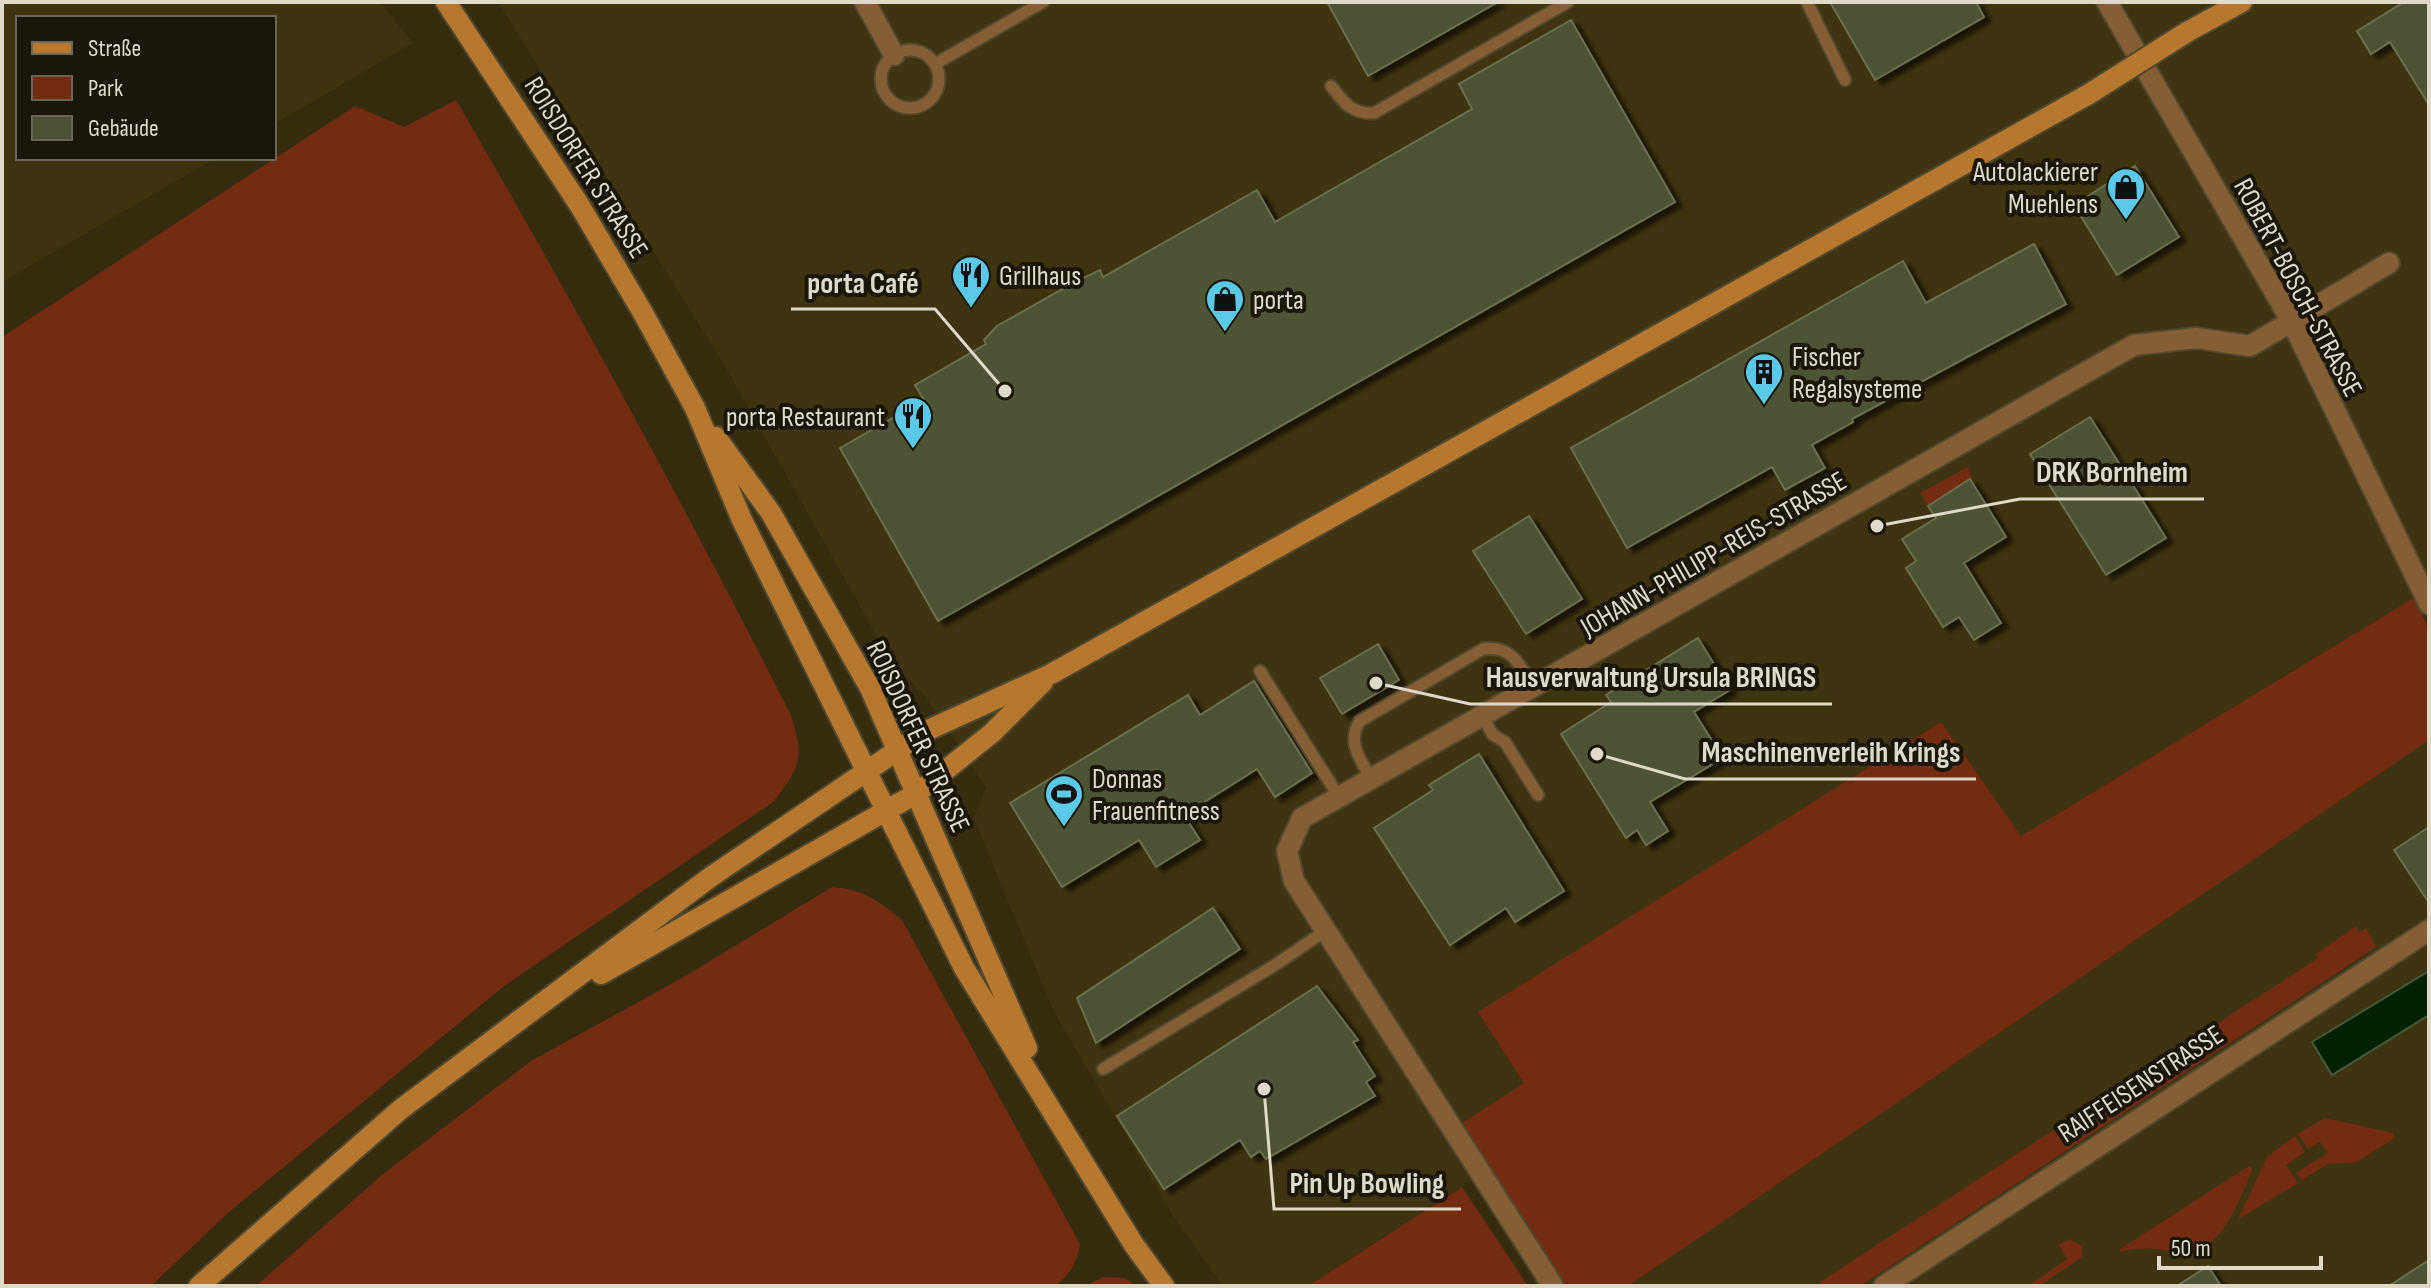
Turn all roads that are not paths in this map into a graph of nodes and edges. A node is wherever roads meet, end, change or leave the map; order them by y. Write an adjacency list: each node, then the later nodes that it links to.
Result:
1 (446, 2): 14 (main road, ROISDORFER STRASSE)
2 (865, 2): 8 (street)
3 (1043, 2): 9 (lane)
4 (1568, 2): 11 (lane)
5 (1807, 2): 10 (lane)
6 (2107, 2): 13 (street, ROBERT-BOSCH-STRASSE)
7 (2242, 2): 17 (main road, bridge)
8 (894, 55): 9 (lane); 9 (lane)
9 (935, 64)
10 (1845, 80)
11 (1331, 86)
12 (2389, 263): 13 (street, JOHANN-PHILIPP-REIS-STRASSE)
13 (2292, 322): 15 (street, ROBERT-BOSCH-STRASSE); 18 (street, JOHANN-PHILIPP-REIS-STRASSE)
14 (695, 408): 20 (main road, ROISDORFER STRASSE); 21 (main road, ROISDORFER STRASSE)
15 (2429, 604)
16 (1260, 671): 25 (lane)
17 (1051, 674): 20 (main road); 23 (main road)
18 (1533, 687): 19 (street, JOHANN-PHILIPP-REIS-STRASSE); 22 (lane)
19 (1482, 716): 22 (street, JOHANN-PHILIPP-REIS-STRASSE); 24 (lane)
20 (897, 750): 21 (main road); 23 (main road, ROISDORFER STRASSE)
21 (867, 773): 26 (main road, ROISDORFER STRASSE); 29 (main road)
22 (1371, 779): 25 (street, JOHANN-PHILIPP-REIS-STRASSE)
23 (917, 793): 26 (main road); 31 (main road, ROISDORFER STRASSE)
24 (1538, 795)
25 (1339, 797): 28 (street, JOHANN-PHILIPP-REIS-STRASSE)
26 (886, 812): 29 (main road); 31 (main road, ROISDORFER STRASSE)
27 (2429, 930): 35 (street, RAIFFEISENSTRASSE)
28 (1325, 931): 30 (lane); 34 (street, JOHANN-PHILIPP-REIS-STRASSE)
29 (541, 1007): 32 (main road)
30 (1103, 1069)
31 (1052, 1109): 33 (main road, ROISDORFER STRASSE)
32 (199, 1286)
33 (1164, 1286)
34 (1553, 1286)
35 (1884, 1286)

